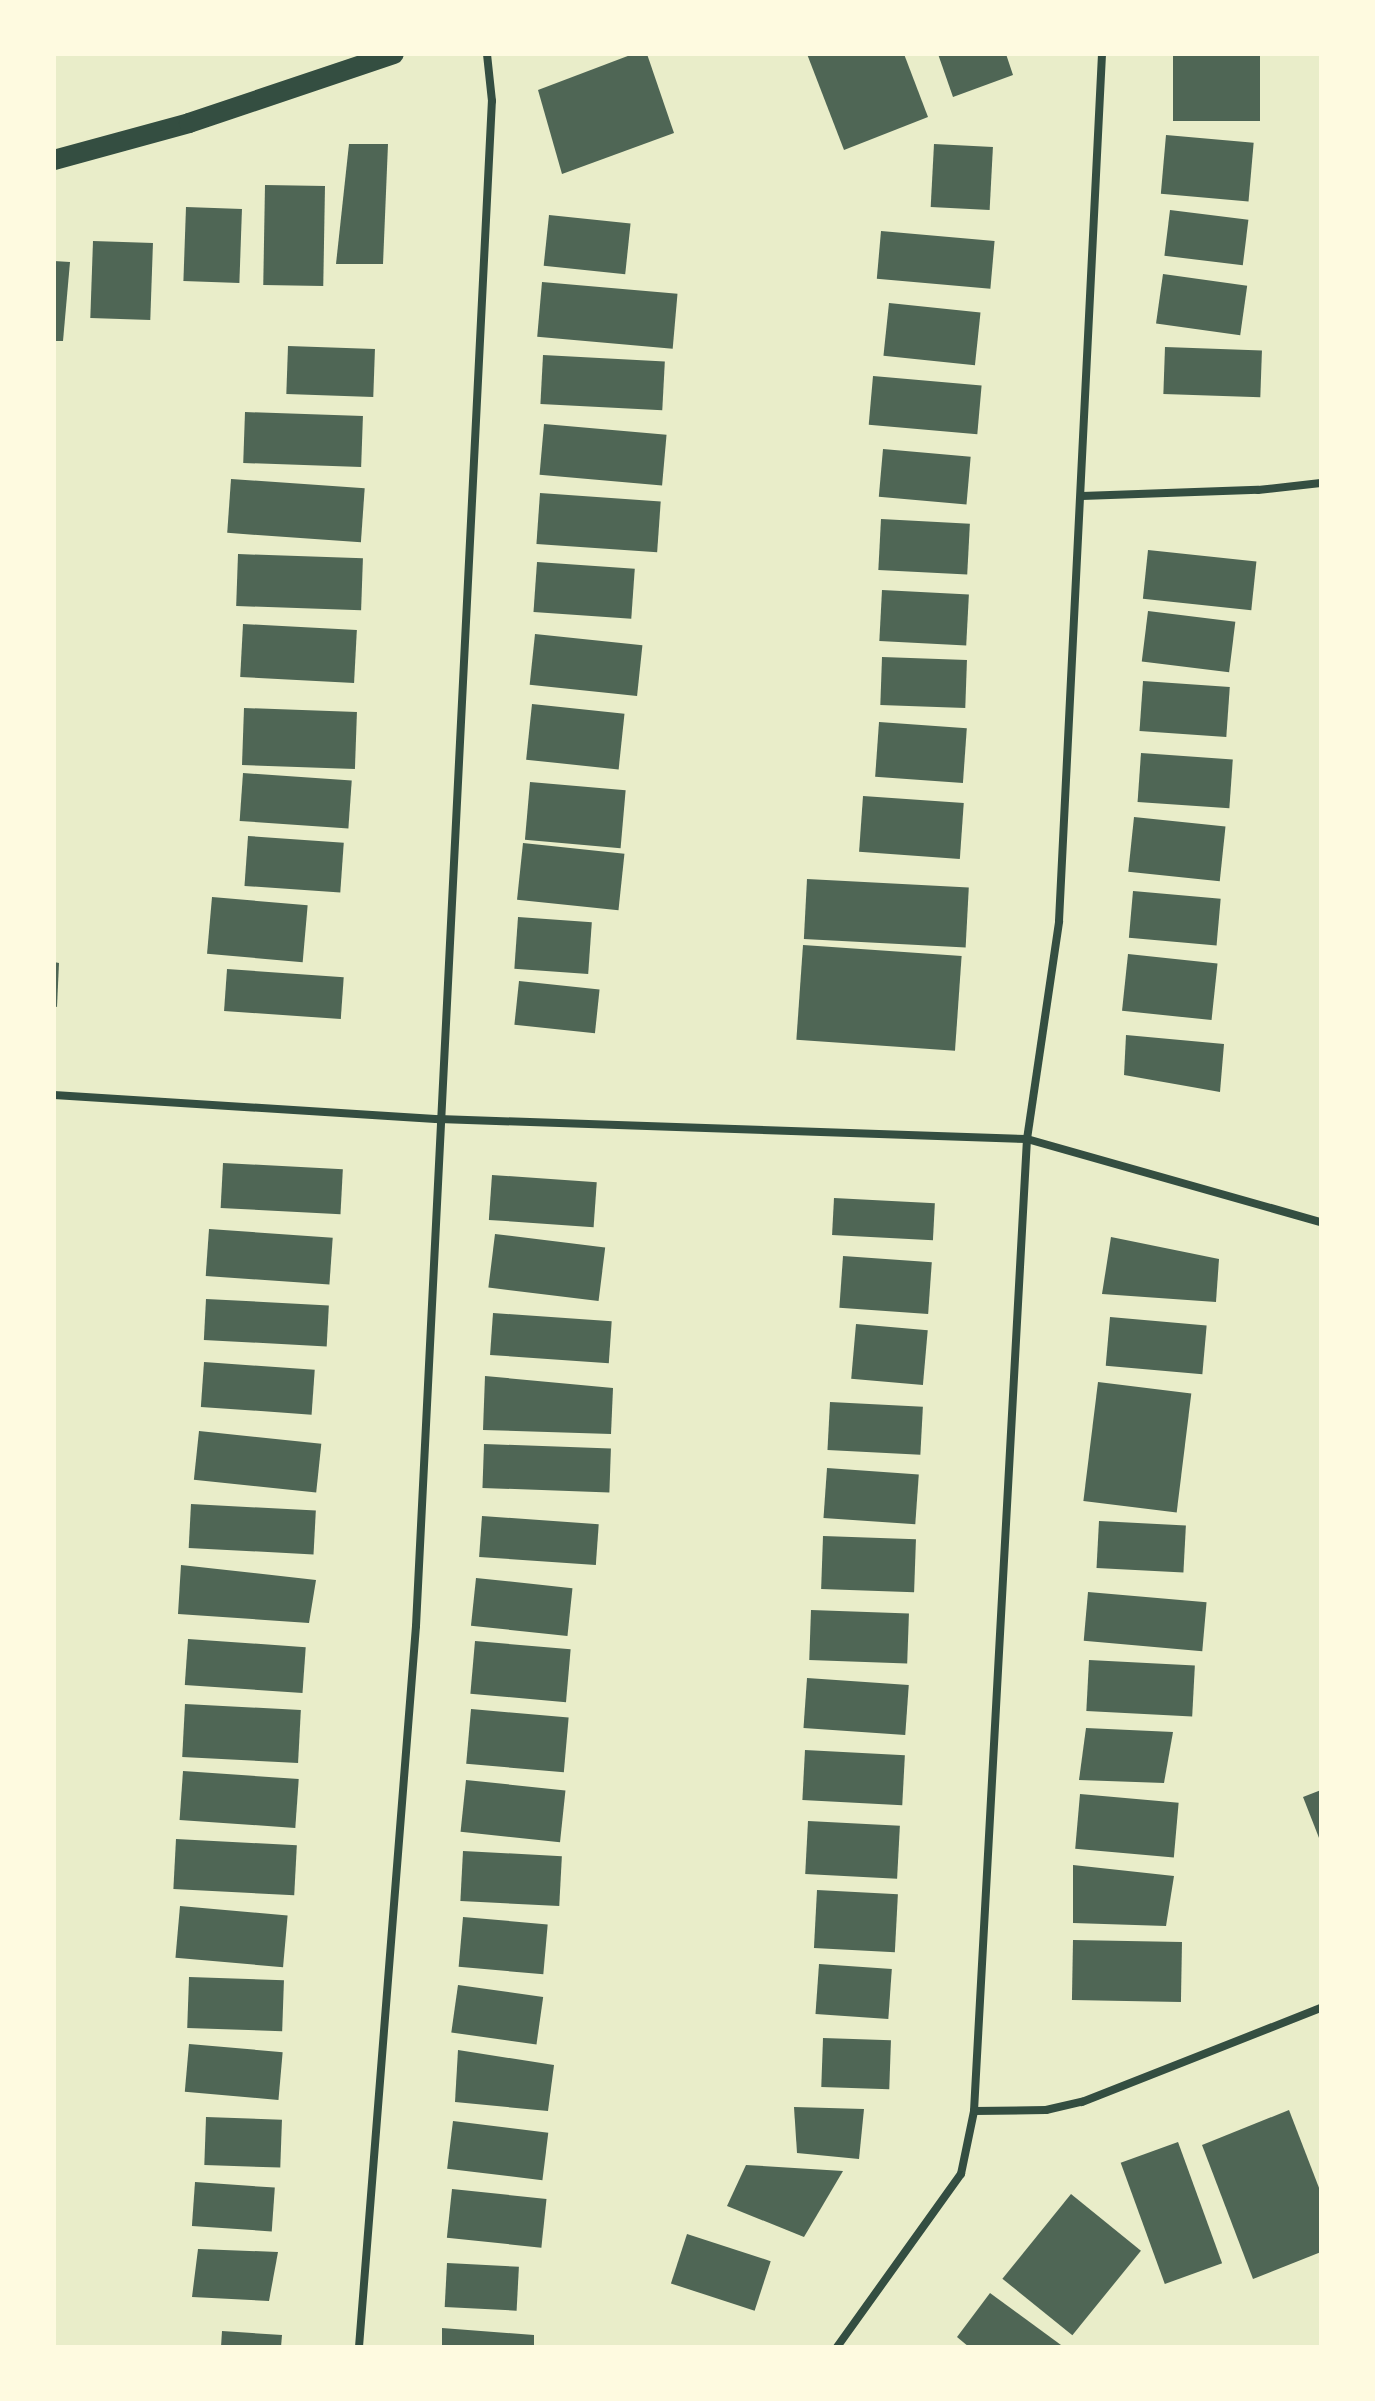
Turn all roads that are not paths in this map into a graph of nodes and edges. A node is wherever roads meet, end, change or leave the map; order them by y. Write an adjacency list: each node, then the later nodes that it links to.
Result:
1 (394, 54): 4 (main road)
2 (487, 54): 8 (street)
3 (1102, 54): 6 (street)
4 (54, 160)
5 (1321, 483): 6 (street)
6 (1082, 496): 9 (street)
7 (54, 1095): 8 (street)
8 (439, 1119): 9 (street); 13 (street)
9 (1027, 1139): 10 (street); 12 (street)
10 (1321, 1222)
11 (1321, 2008): 12 (street)
12 (974, 2111): 14 (street)
13 (359, 2347)
14 (837, 2347)

